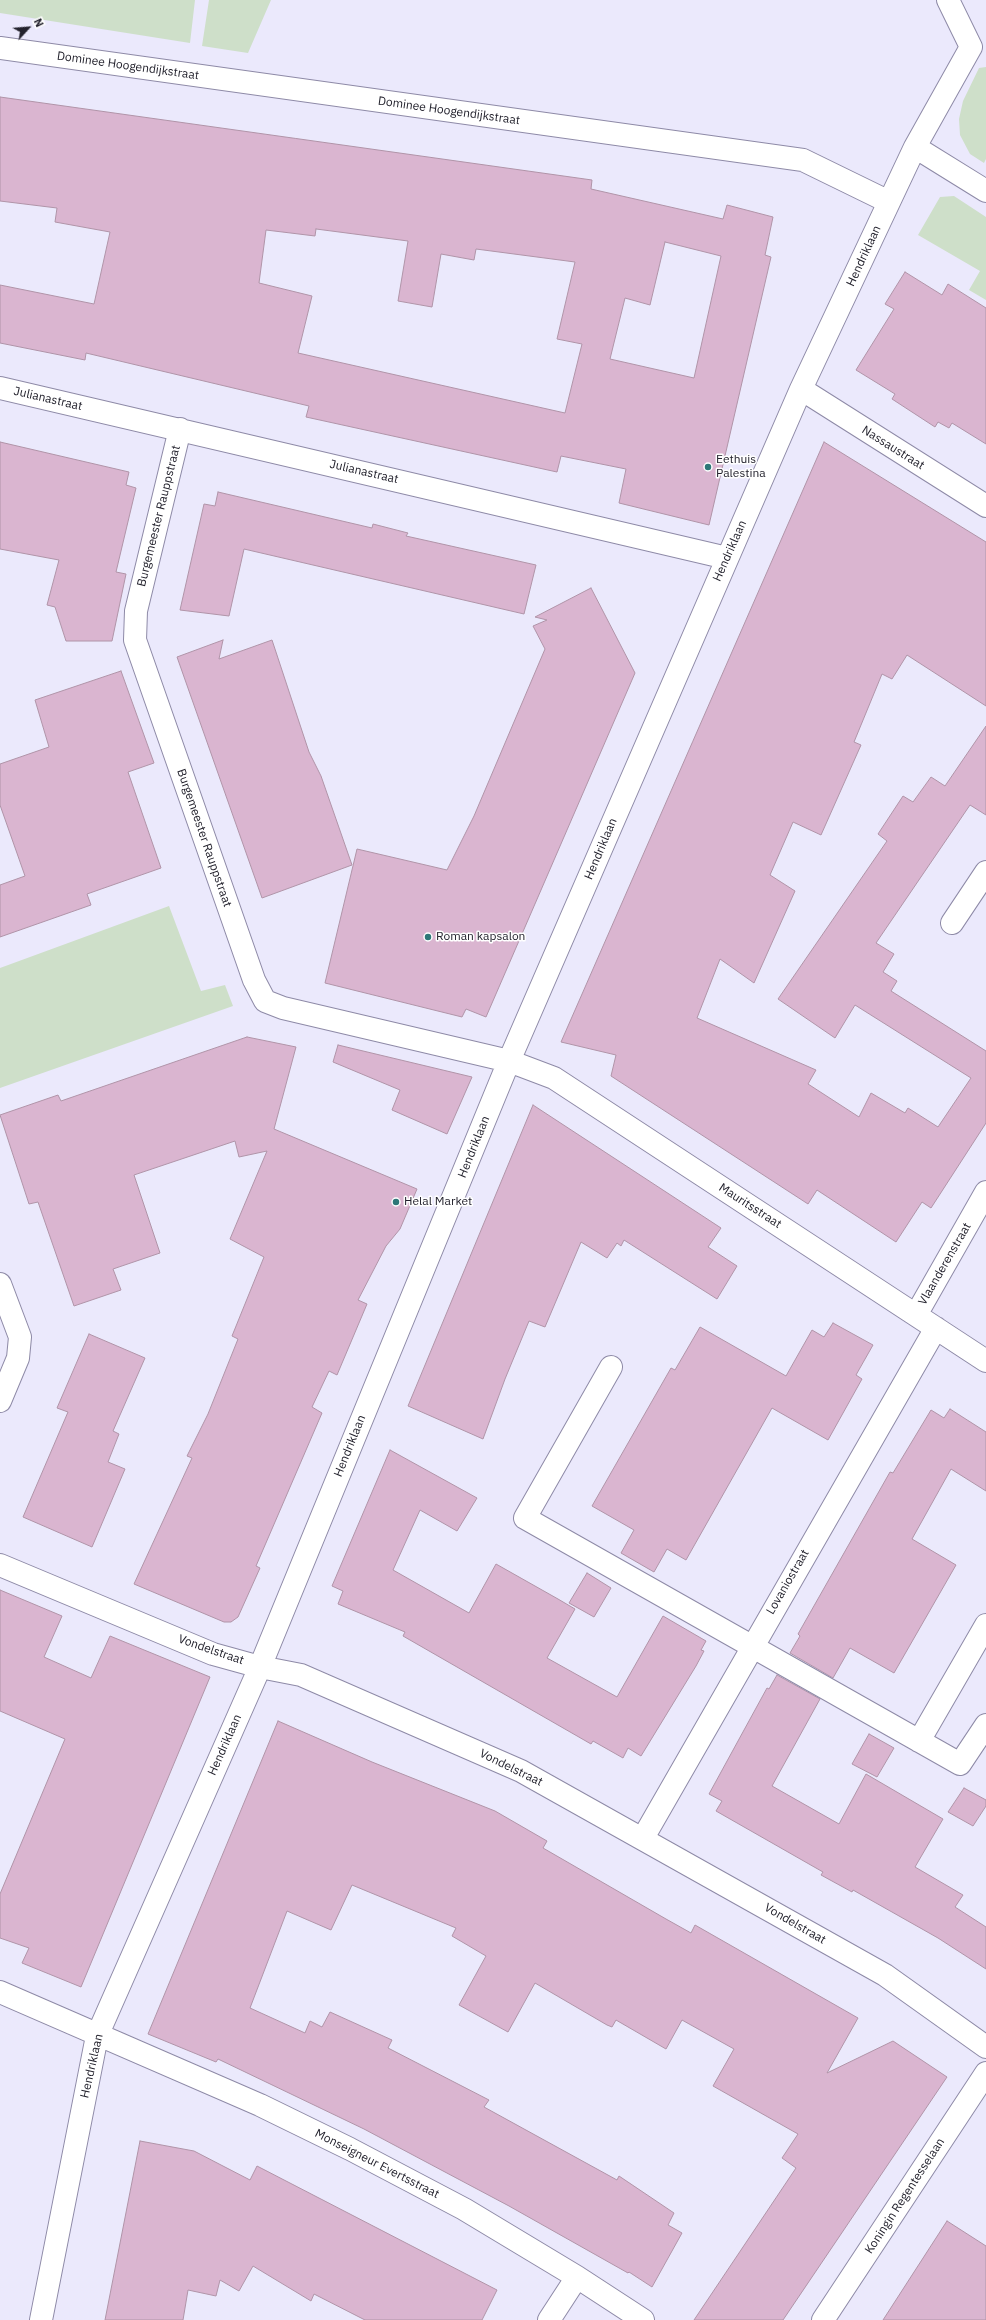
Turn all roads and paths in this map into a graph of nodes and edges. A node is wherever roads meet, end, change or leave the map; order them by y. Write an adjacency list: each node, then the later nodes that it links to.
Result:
1 (948, 0): 2 (street)
2 (978, 46): 4 (street, Hendriklaan)
3 (0, 48): 6 (street, Dominee Hoogendijkstraat)
4 (915, 148): 5 (street); 6 (street, Hendriklaan)
5 (986, 191)
6 (889, 202): 8 (street, Hendriklaan)
7 (0, 388): 9 (street, Julianastraat)
8 (801, 389): 10 (street, Nassaustraat); 11 (street, Hendriklaan)
9 (180, 429): 11 (street, Julianastraat); 14 (street, Burgemeester Rauppstraat)
10 (986, 506)
11 (727, 558): 14 (street, Hendriklaan)
12 (986, 872): 13 (street)
13 (952, 923)
14 (509, 1061): 17 (street, Mauritsstraat); 25 (street, Hendriklaan)
15 (986, 1192): 17 (street, Vlaanderenstraat)
16 (0, 1284): 21 (street)
17 (916, 1315): 18 (street, Mauritsstraat)
18 (936, 1328): 19 (street, Mauritsstraat); 24 (street, Lovaniostraat)
19 (986, 1361)
20 (611, 1367): 24 (street)
21 (0, 1402)
22 (0, 1565): 25 (street, Vondelstraat)
23 (986, 1625): 27 (street)
24 (751, 1647): 27 (street); 28 (street, Lovaniostraat)
25 (260, 1667): 28 (street, Vondelstraat); 30 (street, Hendriklaan)
26 (986, 1725): 27 (street)
27 (919, 1741)
28 (643, 1838): 31 (street, Vondelstraat)
29 (0, 1992): 30 (street, Monseigneur Evertsstraat)
30 (97, 2036): 33 (street, Monseigneur Evertsstraat); 34 (street, Hendriklaan)
31 (986, 2047)
32 (986, 2073): 37 (street, Koningin Regentesselaan)
33 (577, 2277): 35 (street); 36 (street, Monseigneur Evertsstraat)
34 (41, 2320)
35 (549, 2320)
36 (643, 2320)
37 (824, 2320)

